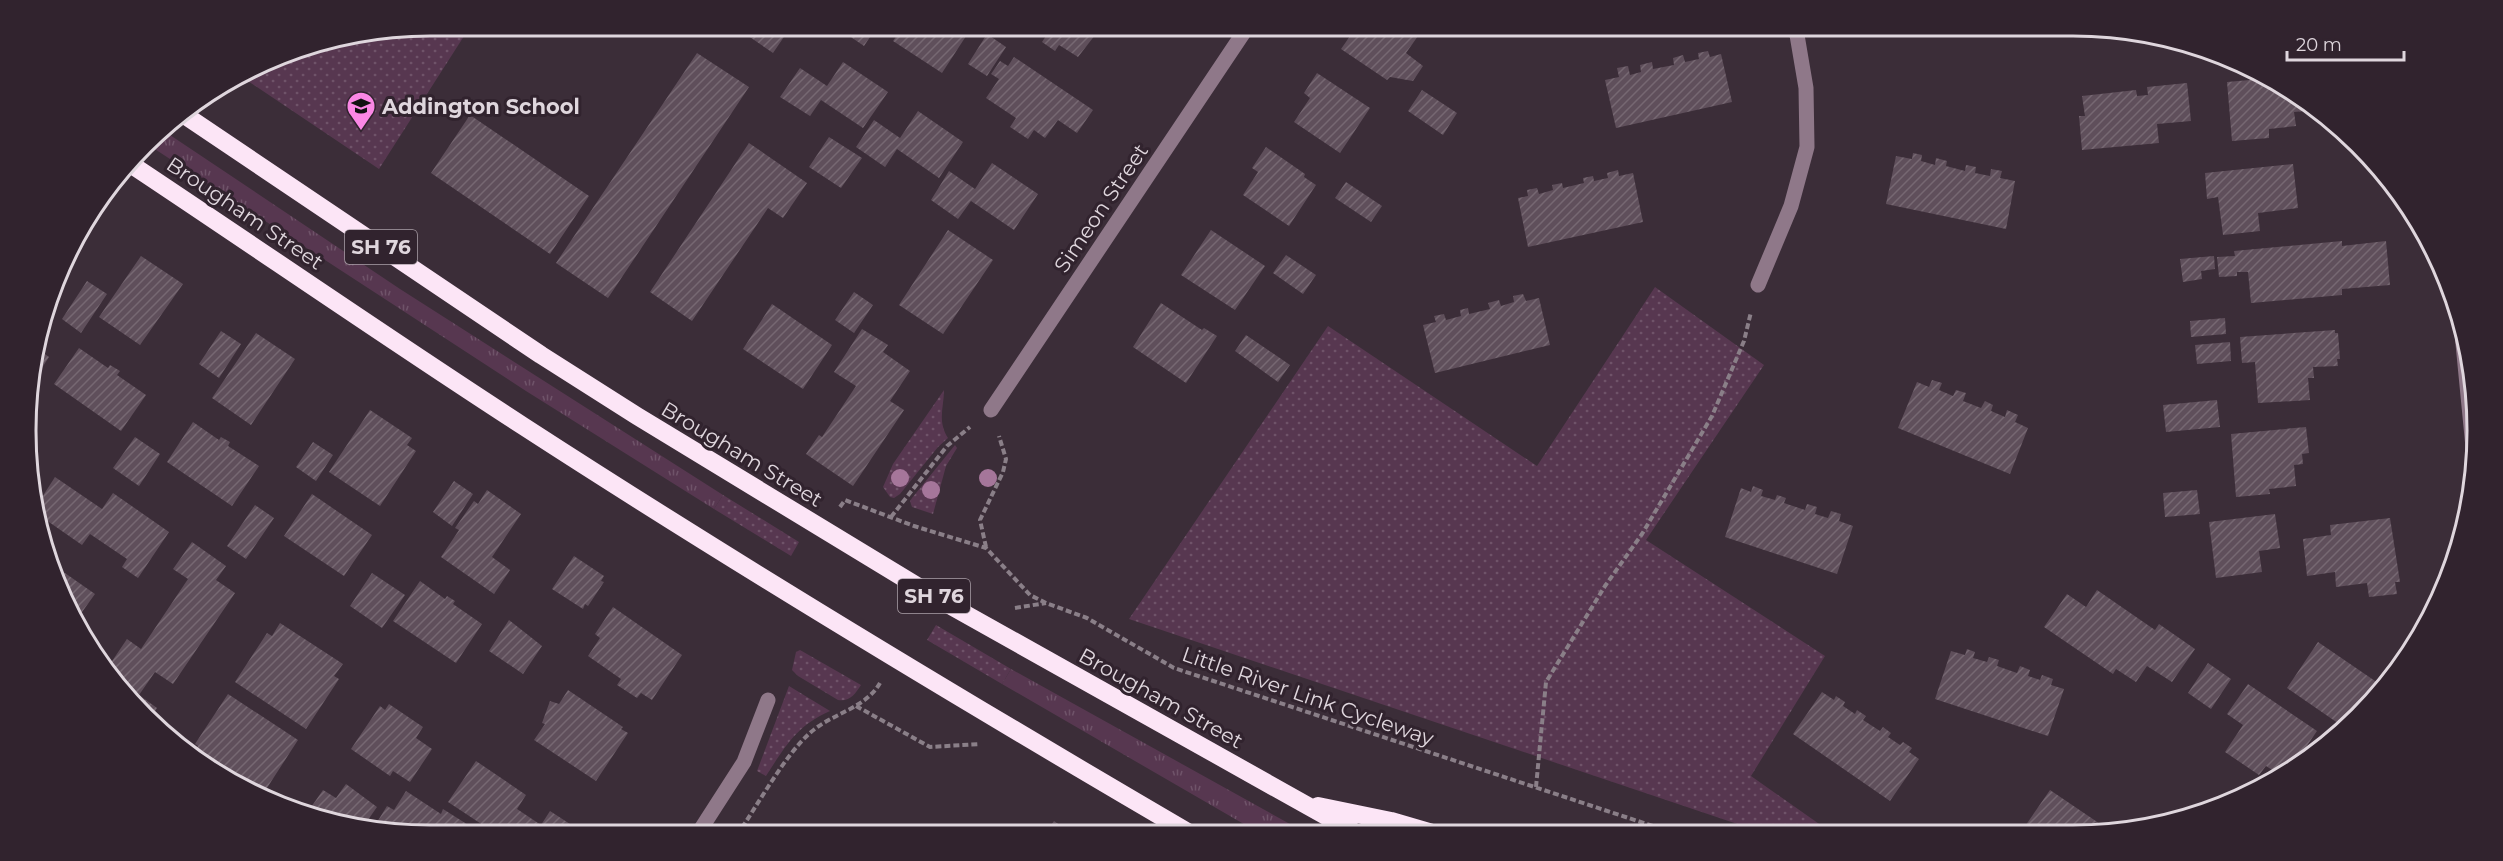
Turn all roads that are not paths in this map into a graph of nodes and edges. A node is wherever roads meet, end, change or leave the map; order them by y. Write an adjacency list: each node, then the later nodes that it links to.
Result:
1 (1241, 36): 6 (street, Simeon Street)
2 (1797, 36): 5 (street)
3 (190, 118): 8 (highway, Brougham Street / SH 76)
4 (136, 168): 10 (highway, Brougham Street)
5 (1758, 285)
6 (991, 410)
7 (768, 700): 9 (street)
8 (1296, 801): 11 (highway, SH 76); 12 (highway)
9 (703, 825)
10 (1176, 825)
11 (1341, 825)
12 (1405, 825)

